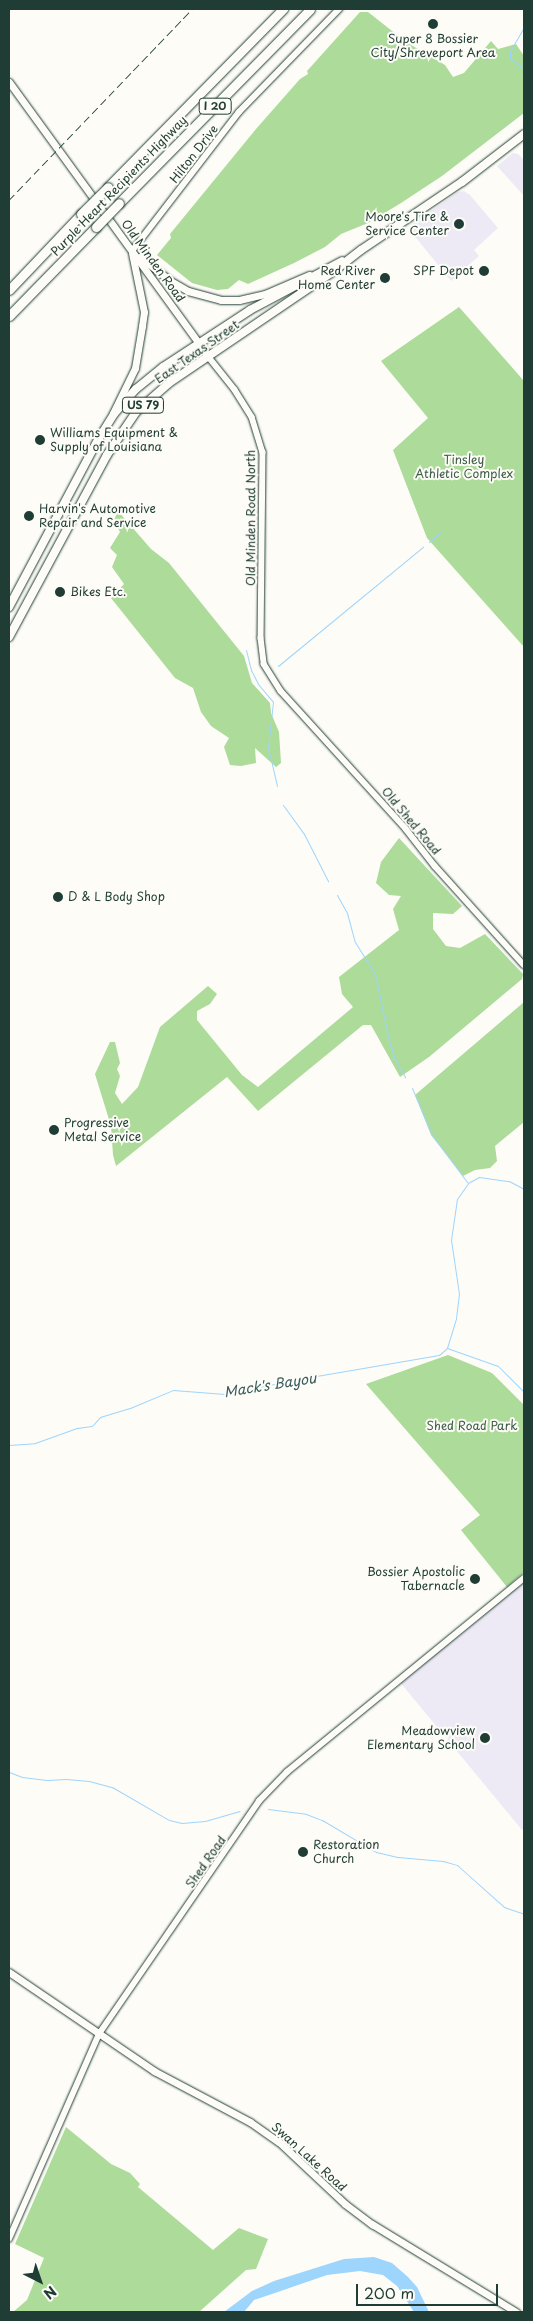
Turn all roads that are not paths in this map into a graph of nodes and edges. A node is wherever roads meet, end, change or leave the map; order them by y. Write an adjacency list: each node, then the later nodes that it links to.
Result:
1 (283, 9): 9 (highway, Purple Heart Recipients Highway / I 20, bridge)
2 (310, 9): 10 (highway, Purple Heart Recipients Highway / I 20, bridge)
3 (339, 9): 7 (street, Hilton Drive)
4 (9, 82): 7 (main road, Old Minden Road)
5 (524, 134): 6 (main road, East Texas Street / US 79)
6 (361, 250): 8 (main road, East Texas Street / US 79); 12 (main road, East Texas Street / US 79)
7 (132, 251): 8 (main road); 11 (main road, Old Minden Road); 13 (main road)
8 (337, 264): 11 (main road, East Texas Street / US 79)
9 (9, 290)
10 (9, 316)
11 (199, 343): 12 (main road, Old Minden Road); 13 (main road, East Texas Street / US 79)
12 (208, 356): 15 (main road, East Texas Street / US 79); 16 (street, Old Minden Road North)
13 (99, 438): 14 (main road, East Texas Street / US 79)
14 (9, 607)
15 (9, 637)
16 (281, 691): 17 (street, Old Shed Road)
17 (524, 965)
18 (524, 1578): 20 (street, Shed Road)
19 (9, 1972): 20 (main road, Swan Lake Road)
20 (99, 2034): 21 (street, Shed Road); 22 (main road, Swan Lake Road)
21 (9, 2239)
22 (516, 2312)

